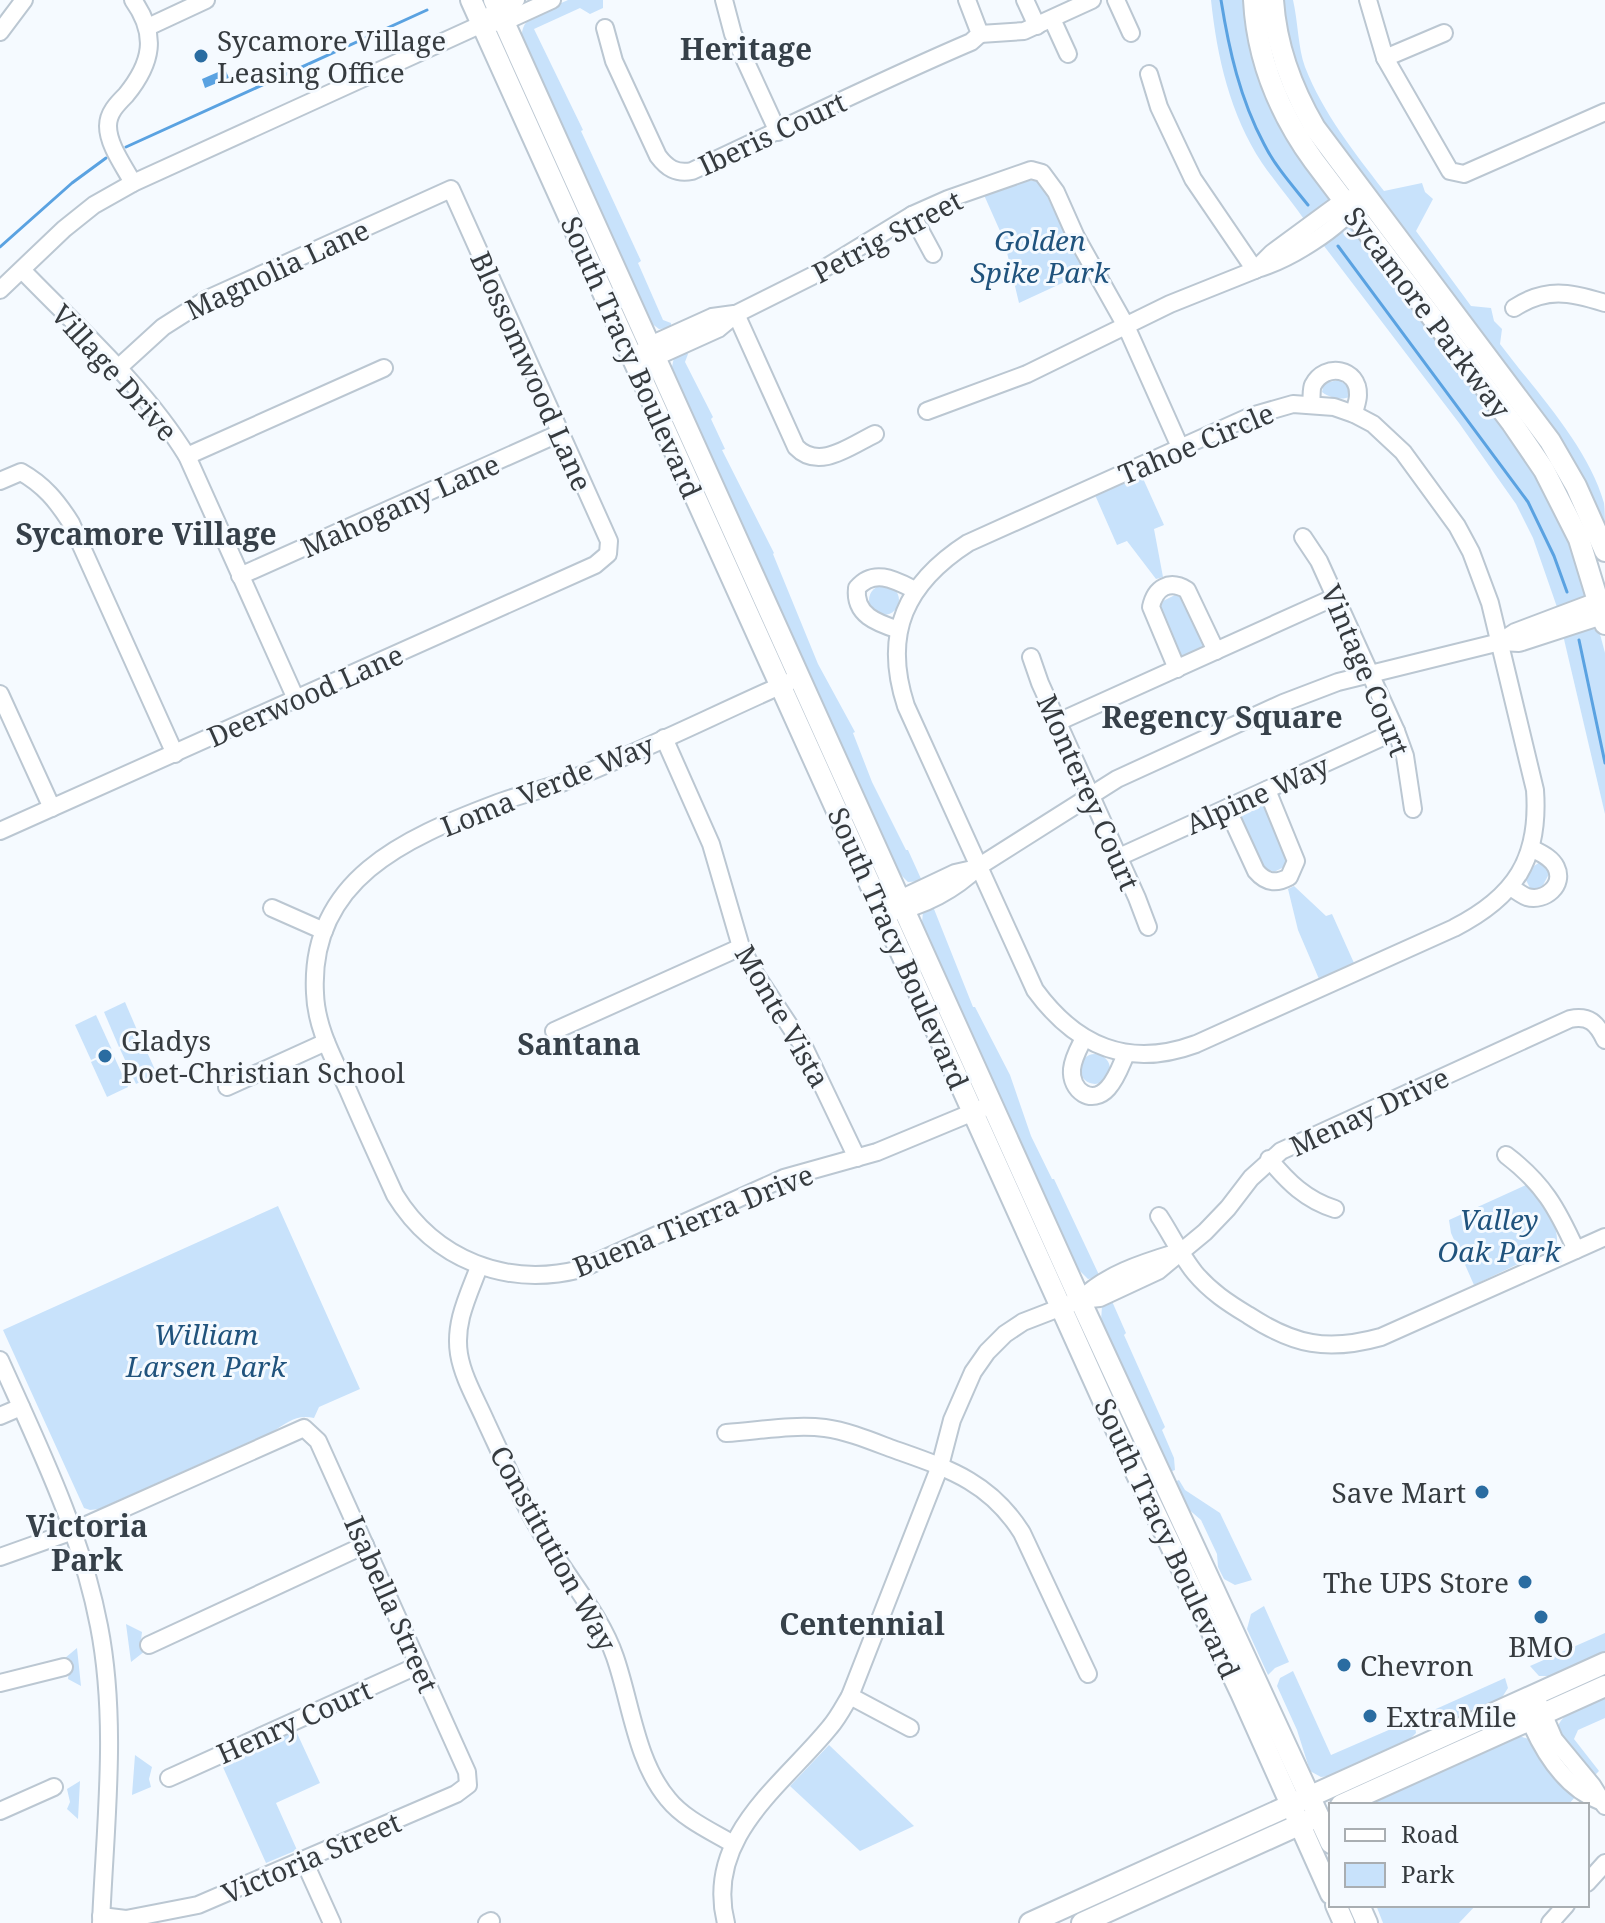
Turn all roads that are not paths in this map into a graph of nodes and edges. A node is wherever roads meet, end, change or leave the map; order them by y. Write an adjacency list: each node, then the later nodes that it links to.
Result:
1 (24, 0): 20 (street)
2 (133, 0): 18 (street)
3 (206, 0): 18 (street)
4 (471, 0): 17 (main road, South Tracy Boulevard)
5 (552, 0): 15 (street)
6 (724, 0): 28 (street)
7 (967, 0): 23 (street)
8 (1025, 0): 16 (street)
9 (1092, 0): 14 (street)
10 (1116, 0): 21 (street)
11 (1254, 0): 31 (main road, Sycamore Parkway)
12 (1273, 0): 31 (main road, Sycamore Parkway)
13 (1368, 0): 25 (street)
14 (1074, 4): 16 (street)
15 (503, 7): 17 (street); 41 (main road, South Tracy Boulevard)
16 (1045, 22): 23 (street); 24 (street)
17 (482, 24): 29 (street); 42 (main road, South Tracy Boulevard)
18 (148, 27): 29 (street)
19 (605, 28): 28 (street, Iberis Court)
20 (0, 32)
21 (1131, 33)
22 (1444, 33): 25 (street)
23 (980, 34): 28 (street, Iberis Court)
24 (1068, 54)
25 (1385, 58): 27 (street)
26 (1149, 74): 35 (street)
27 (1605, 112)
28 (778, 132)
29 (133, 183): 34 (street)
30 (451, 189): 44 (street, Magnolia Lane); 48 (street, Blossomwood Lane)
31 (1353, 202): 35 (street); 54 (main road, Sycamore Parkway); 59 (main road, Sycamore Parkway)
32 (912, 215): 33 (street); 39 (street, Petrig Street); 40 (street, Petrig Street)
33 (933, 254)
34 (22, 270): 36 (street); 44 (street, Village Drive)
35 (1255, 270): 40 (street)
36 (0, 290)
37 (1605, 303): 38 (street)
38 (1514, 308)
39 (736, 314): 41 (street, Petrig Street); 49 (street)
40 (1126, 326): 46 (street); 50 (street)
41 (653, 351): 42 (street, Petrig Street); 66 (main road, South Tracy Boulevard)
42 (634, 360): 66 (main road, South Tracy Boulevard)
43 (384, 368): 51 (street)
44 (117, 369): 51 (street, Village Drive)
45 (1311, 404): 47 (street, Tahoe Circle); 47 (street); 50 (street, Tahoe Circle)
46 (927, 411)
47 (1354, 414): 61 (street, Tahoe Circle)
48 (560, 433): 55 (street, Blossomwood Lane); 56 (street, Mahogany Lane)
49 (875, 434)
50 (1180, 447): 57 (street, Tahoe Circle)
51 (187, 456): 56 (street, Village Drive)
52 (0, 481): 72 (street)
53 (1303, 537): 58 (street, Vintage Court)
54 (1605, 551)
55 (608, 554): 68 (street, Deerwood Lane)
56 (240, 576): 68 (street, Village Drive)
57 (915, 590): 60 (street, Tahoe Circle); 60 (street)
58 (1335, 597): 62 (street); 65 (street, Vintage Court)
59 (1603, 611): 61 (street)
60 (899, 630): 81 (street, Tahoe Circle)
61 (1500, 642): 65 (street); 79 (street, Tahoe Circle)
62 (1216, 651): 64 (street); 64 (street)
63 (1031, 657): 69 (street, Monterey Court)
64 (1177, 669): 69 (street)
65 (1370, 673): 70 (street, Vintage Court); 74 (street)
66 (790, 681): 71 (street, Loma Verde Way); 83 (main road, South Tracy Boulevard); 85 (main road, South Tracy Boulevard)
67 (0, 694): 75 (street)
68 (296, 699): 72 (street, Deerwood Lane)
69 (1058, 722): 74 (street, Monterey Court)
70 (1396, 731): 73 (street, Alpine Way); 77 (street, Vintage Court)
71 (664, 738): 87 (street, Loma Verde Way); 88 (street, Monte Vista)
72 (175, 754): 75 (street, Deerwood Lane)
73 (1267, 790): 76 (street, Alpine Way); 76 (street)
74 (1090, 794): 80 (street, Monterey Court); 81 (street)
75 (52, 808): 78 (street, Deerwood Lane)
76 (1227, 808): 80 (street, Alpine Way)
77 (1413, 809)
78 (0, 831)
79 (1531, 848): 82 (street, Tahoe Circle); 82 (street)
80 (1119, 857): 86 (street, Monterey Court)
81 (978, 867): 83 (street); 90 (street, Tahoe Circle)
82 (1511, 887): 93 (street, Tahoe Circle)
83 (902, 904): 85 (street); 95 (main road, South Tracy Boulevard)
84 (272, 908): 87 (street)
85 (883, 913): 95 (main road, South Tracy Boulevard)
86 (1148, 927)
87 (324, 931): 92 (street, Loma Verde Way)
88 (741, 947): 89 (street); 97 (street, Monte Vista)
89 (554, 1031)
90 (1084, 1038): 93 (street, Tahoe Circle); 93 (street)
91 (1605, 1040): 98 (street, Menay Drive)
92 (326, 1042): 94 (street); 104 (street, Buena Tierra Drive)
93 (1126, 1054)
94 (227, 1087)
95 (982, 1108): 97 (street, Buena Tierra Drive); 105 (main road, South Tracy Boulevard)
96 (1506, 1155): 102 (street)
97 (857, 1158): 104 (street, Buena Tierra Drive)
98 (1269, 1159): 99 (street); 103 (street, Menay Drive)
99 (1335, 1209)
100 (1159, 1216): 103 (street)
101 (1605, 1237): 102 (street)
102 (1576, 1250): 103 (street)
103 (1181, 1251): 105 (street, Menay Drive)
104 (479, 1267): 133 (street, Constitution Way)
105 (1070, 1303): 110 (street, Menay Drive); 129 (main road, South Tracy Boulevard)
106 (0, 1360): 107 (street)
107 (21, 1407): 108 (street); 111 (street)
108 (0, 1416)
109 (726, 1433): 110 (street)
110 (940, 1466): 118 (street); 121 (street, Menay Drive)
111 (73, 1531): 112 (street, Isabella Street); 113 (street); 139 (street)
112 (365, 1545): 114 (street); 116 (street, Isabella Street)
113 (0, 1557)
114 (149, 1645)
115 (1605, 1663): 122 (main road)
116 (419, 1665): 124 (street, Henry Court); 125 (street, Isabella Street)
117 (64, 1667): 119 (street)
118 (1088, 1674)
119 (0, 1683)
120 (1605, 1686): 122 (main road)
121 (850, 1696): 123 (street); 133 (street, Menay Drive)
122 (1532, 1707): 127 (main road); 128 (street); 129 (main road)
123 (910, 1728)
124 (169, 1778)
125 (468, 1785): 134 (street, Victoria Street)
126 (54, 1787): 130 (street)
127 (1345, 1803)
128 (1602, 1804)
129 (1300, 1809): 131 (main road); 137 (main road, South Tracy Boulevard); 142 (main road); 143 (main road)
130 (0, 1811)
131 (1325, 1813): 132 (main road)
132 (1329, 1833)
133 (733, 1844): 141 (street, Menay Drive)
134 (304, 1861): 139 (street, Victoria Street); 140 (street)
135 (1605, 1863): 136 (street)
136 (1589, 1881)
137 (1329, 1889)
138 (1564, 1907): 144 (street)
139 (101, 1920)
140 (332, 1923)
141 (726, 1923)
142 (1030, 1923)
143 (1082, 1923)
144 (1550, 1923)

